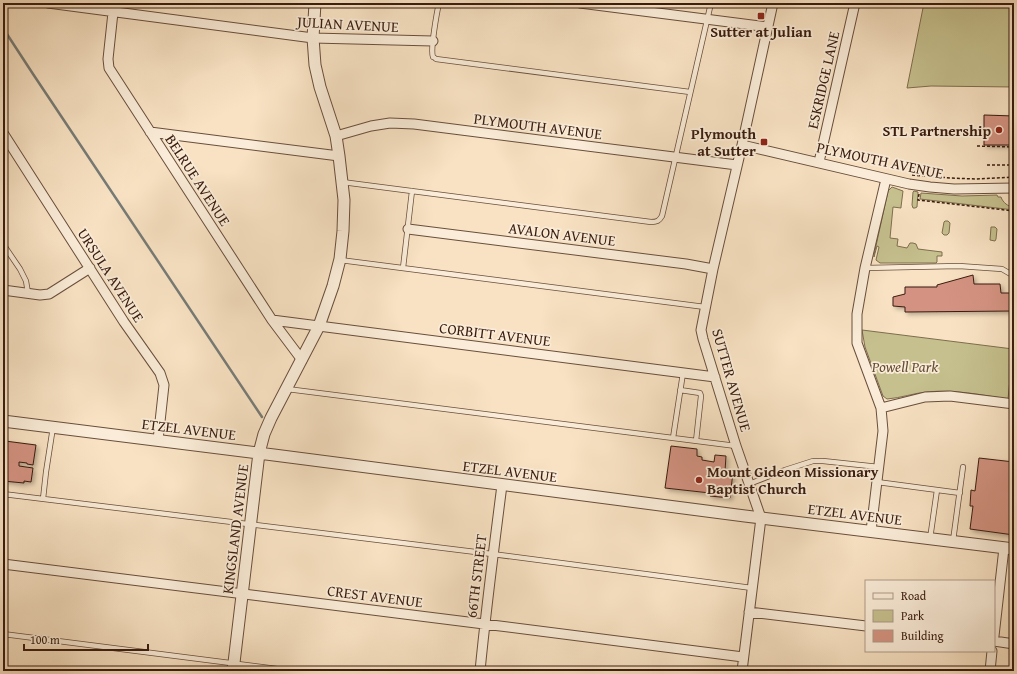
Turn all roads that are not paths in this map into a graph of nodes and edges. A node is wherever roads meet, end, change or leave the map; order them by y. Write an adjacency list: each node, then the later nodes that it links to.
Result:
1 (48, 3): 8 (street, JULIAN AVENUE)
2 (315, 3): 11 (street, KINGSLAND AVENUE)
3 (439, 3): 12 (lane)
4 (580, 3): 9 (street)
5 (711, 3): 9 (lane)
6 (773, 3): 10 (street, SUTTER AVENUE)
7 (855, 3): 20 (street, ESKRIDGE LANE)
8 (114, 7): 11 (street, JULIAN AVENUE); 14 (street, BELRUE AVENUE)
9 (707, 20): 10 (street); 13 (lane)
10 (768, 27): 17 (street, SUTTER AVENUE)
11 (313, 38): 12 (street, JULIAN AVENUE); 16 (street, KINGSLAND AVENUE)
12 (433, 41): 13 (lane)
13 (690, 92): 19 (lane)
14 (150, 132): 18 (street); 37 (street, BELRUE AVENUE)
15 (3, 134): 29 (street, URSULA AVENUE)
16 (336, 136): 18 (street, KINGSLAND AVENUE); 19 (street, PLYMOUTH AVENUE)
17 (742, 145): 20 (street, PLYMOUTH AVENUE); 21 (street, SUTTER AVENUE)
18 (339, 156): 23 (street, KINGSLAND AVENUE)
19 (676, 158): 21 (street, PLYMOUTH AVENUE); 25 (lane)
20 (819, 162): 22 (street, PLYMOUTH AVENUE)
21 (737, 165): 32 (street, SUTTER AVENUE)
22 (886, 179): 24 (street, PLYMOUTH AVENUE); 31 (street)
23 (342, 182): 25 (lane); 28 (street, KINGSLAND AVENUE)
24 (1014, 188)
25 (412, 191): 26 (lane)
26 (408, 229): 30 (lane); 32 (street, AVALON AVENUE)
27 (3, 244): 35 (lane)
28 (340, 260): 30 (lane); 38 (street, KINGSLAND AVENUE)
29 (90, 268): 35 (street); 49 (street, URSULA AVENUE)
30 (403, 268): 36 (lane)
31 (865, 268): 33 (lane); 45 (street)
32 (713, 269): 36 (street, SUTTER AVENUE)
33 (1014, 276)
34 (3, 290): 35 (street)
35 (28, 293)
36 (705, 306): 41 (street, SUTTER AVENUE)
37 (272, 320): 38 (street, CORBITT AVENUE); 39 (street, BELRUE AVENUE)
38 (319, 326): 39 (street, KINGSLAND AVENUE); 40 (street, CORBITT AVENUE)
39 (302, 360): 42 (street, KINGSLAND AVENUE)
40 (683, 373): 41 (street, CORBITT AVENUE); 43 (lane)
41 (715, 377): 51 (street, SUTTER AVENUE)
42 (287, 389): 48 (lane); 52 (street, KINGSLAND AVENUE)
43 (680, 390): 48 (lane); 50 (lane)
44 (1014, 404): 45 (street)
45 (881, 408): 53 (street)
46 (3, 421): 47 (street, ETZEL AVENUE)
47 (53, 427): 49 (street, ETZEL AVENUE); 61 (lane)
48 (673, 438): 50 (lane)
49 (158, 440): 52 (street, ETZEL AVENUE)
50 (696, 441): 51 (lane)
51 (736, 446): 56 (street, SUTTER AVENUE)
52 (259, 453): 57 (street, ETZEL AVENUE); 63 (street, KINGSLAND AVENUE)
53 (879, 467): 55 (street); 56 (lane)
54 (963, 467): 59 (lane)
55 (877, 482): 58 (lane); 64 (street)
56 (749, 484): 62 (street, SUTTER AVENUE)
57 (502, 485): 62 (street, ETZEL AVENUE); 68 (street, 66TH STREET)
58 (937, 490): 59 (lane); 65 (lane)
59 (960, 493): 66 (lane)
60 (3, 494): 61 (lane)
61 (43, 499): 63 (lane)
62 (761, 518): 64 (street, ETZEL AVENUE); 70 (street, SUTTER AVENUE)
63 (250, 524): 68 (lane); 71 (street, KINGSLAND AVENUE)
64 (871, 531): 65 (street, ETZEL AVENUE)
65 (930, 539): 66 (street, ETZEL AVENUE)
66 (953, 541): 67 (street, ETZEL AVENUE)
67 (1009, 548): 75 (street)
68 (492, 554): 70 (lane); 73 (street, 66TH STREET)
69 (3, 564): 71 (street, CREST AVENUE)
70 (752, 588): 72 (street, SUTTER AVENUE)
71 (242, 594): 73 (street, CREST AVENUE); 81 (street, KINGSLAND AVENUE)
72 (749, 612): 74 (street); 80 (street, SUTTER AVENUE)
73 (484, 624): 80 (street, CREST AVENUE); 83 (street, 66TH STREET)
74 (865, 626)
75 (995, 630)
76 (3, 634): 81 (lane)
77 (995, 641): 78 (street)
78 (1014, 644)
79 (992, 652): 85 (street)
80 (744, 657): 84 (street, SUTTER AVENUE)
81 (234, 667): 82 (lane)
82 (293, 671)
83 (480, 671)
84 (742, 671)
85 (990, 671)

